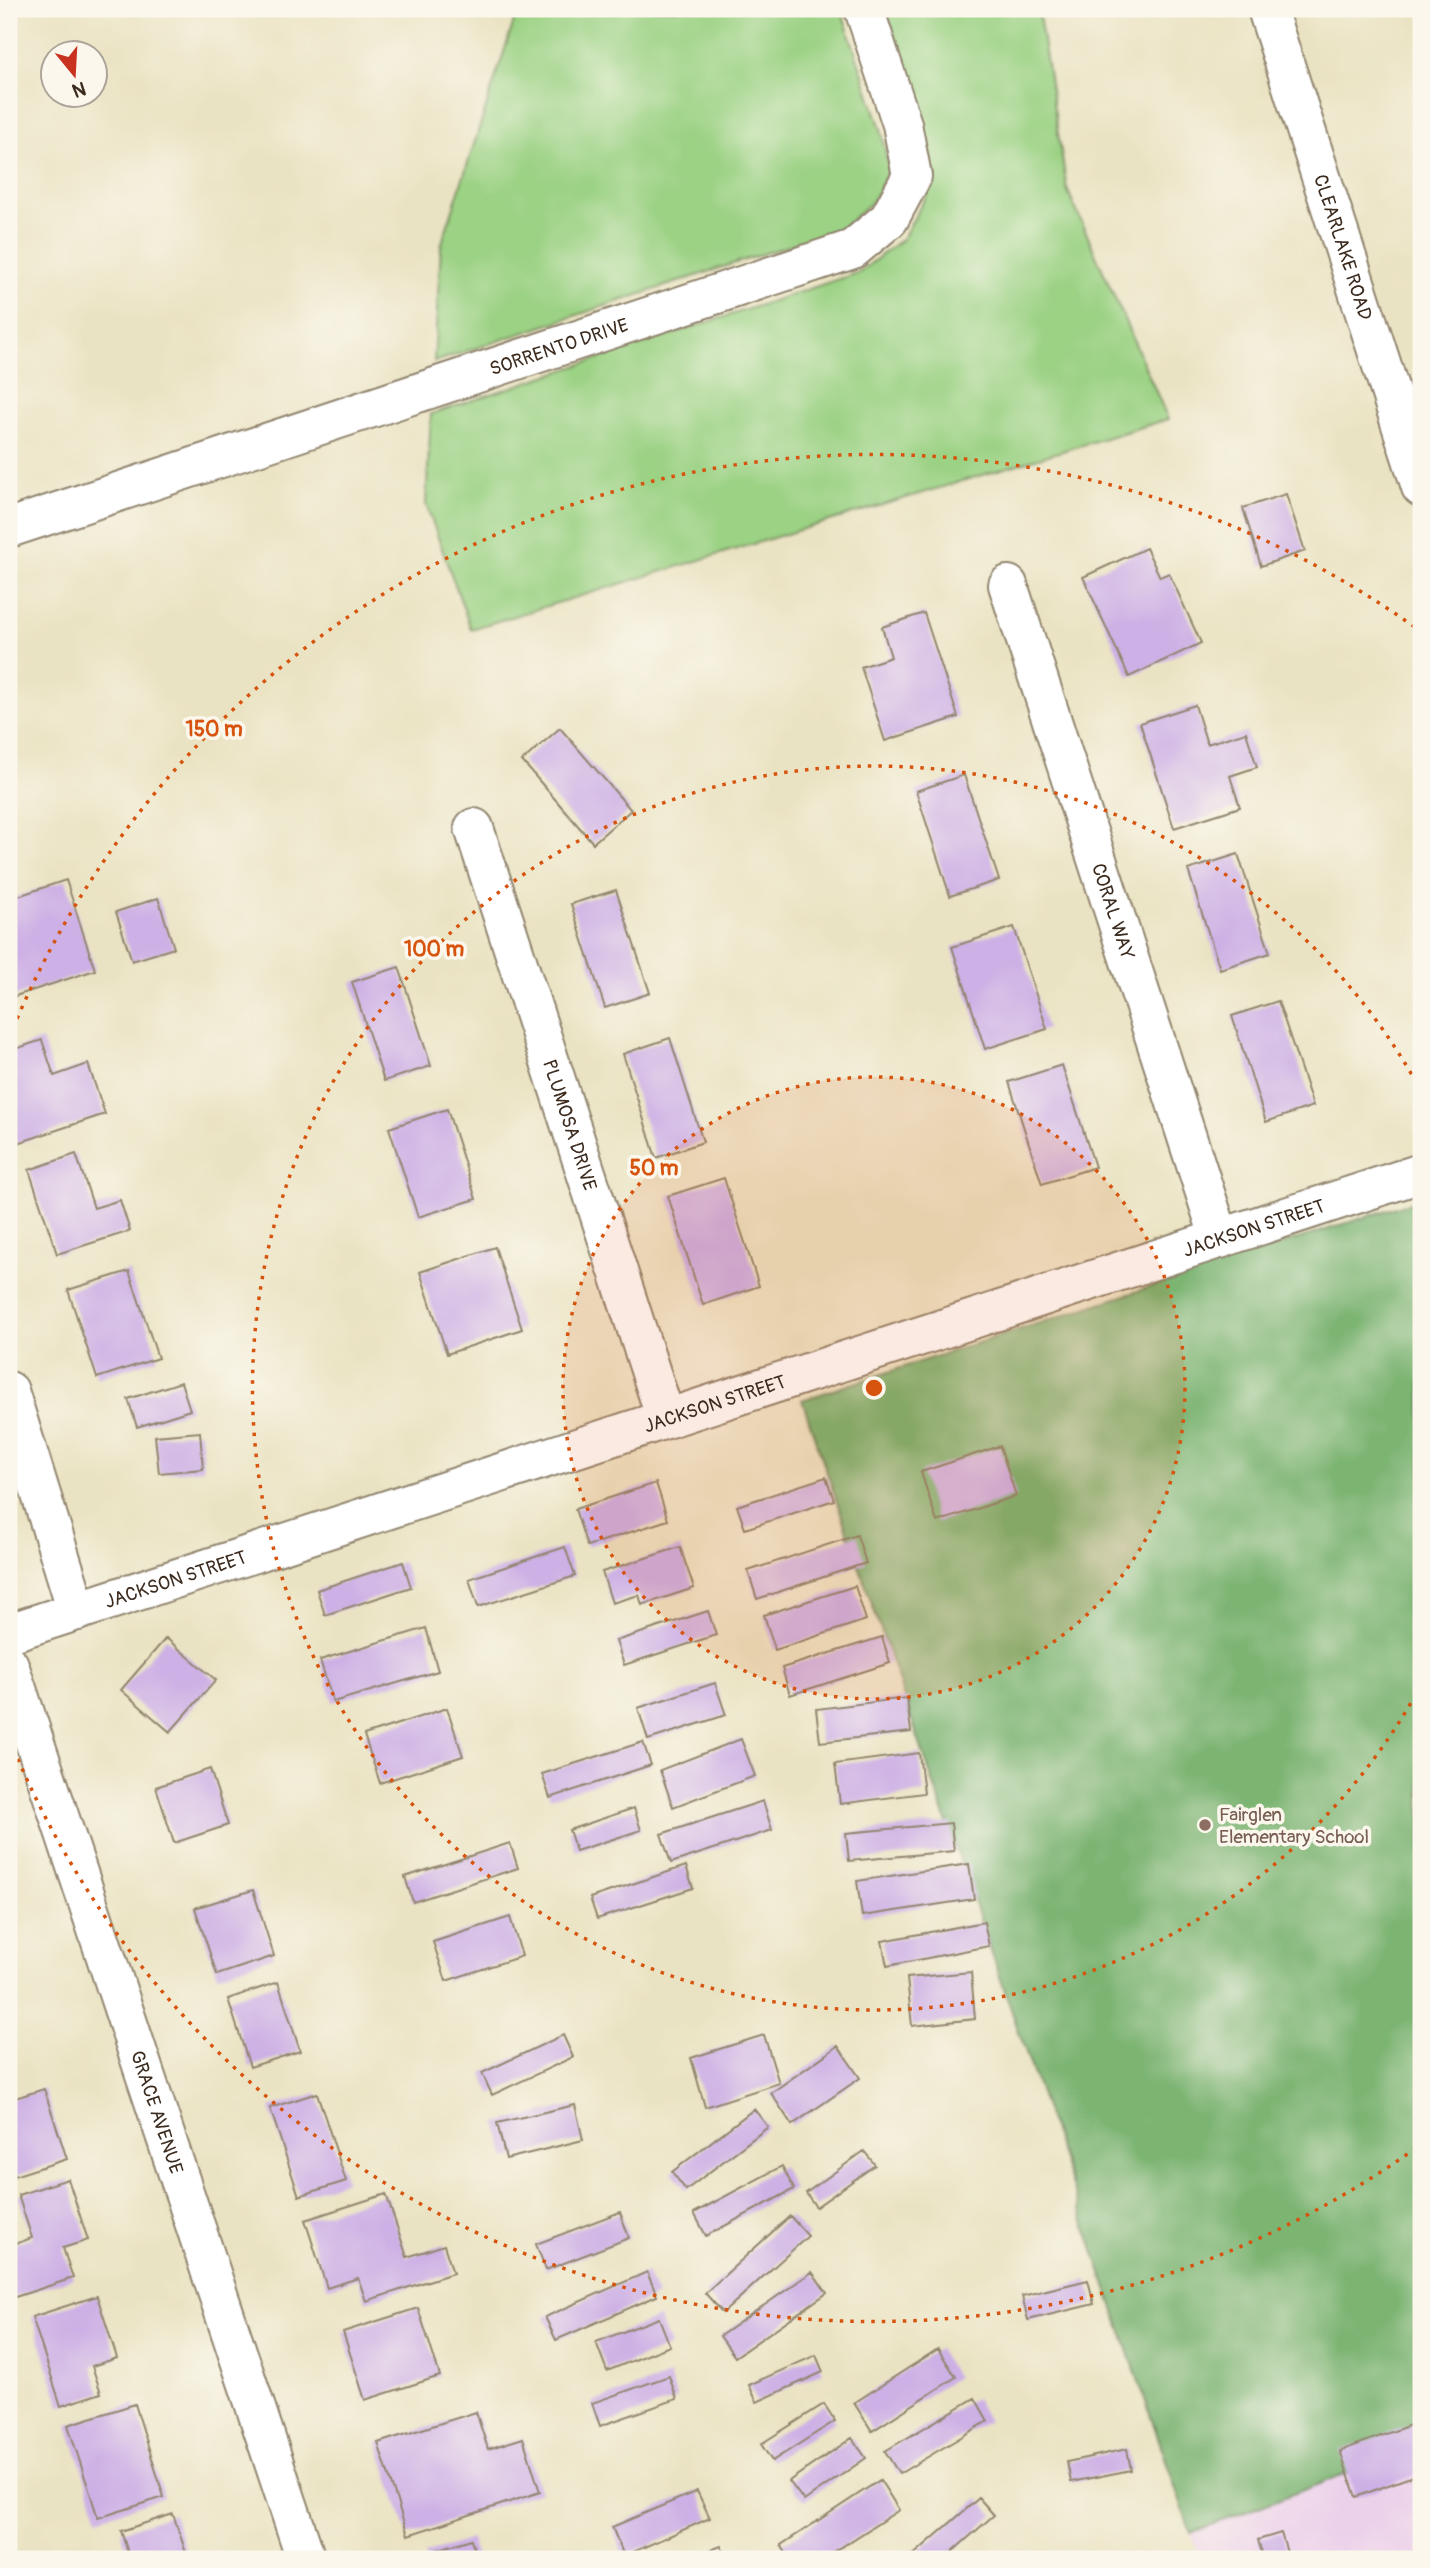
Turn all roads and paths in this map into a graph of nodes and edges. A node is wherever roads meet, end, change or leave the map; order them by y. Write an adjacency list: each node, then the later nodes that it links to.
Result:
1 (864, 9): 4 (street, SORRENTO DRIVE)
2 (1267, 9): 3 (street, CLEARLAKE ROAD)
3 (1421, 487)
4 (9, 528)
5 (1008, 585): 8 (street, CORAL WAY)
6 (474, 828): 10 (street, PLUMOSA DRIVE)
7 (1421, 1173): 8 (street, JACKSON STREET)
8 (1220, 1239): 10 (street, JACKSON STREET)
9 (9, 1391): 11 (street)
10 (666, 1419): 11 (street, JACKSON STREET)
11 (77, 1611): 12 (street, JACKSON STREET)
12 (9, 1633)
13 (9, 1665): 14 (street, GRACE AVENUE)
14 (306, 2559)

